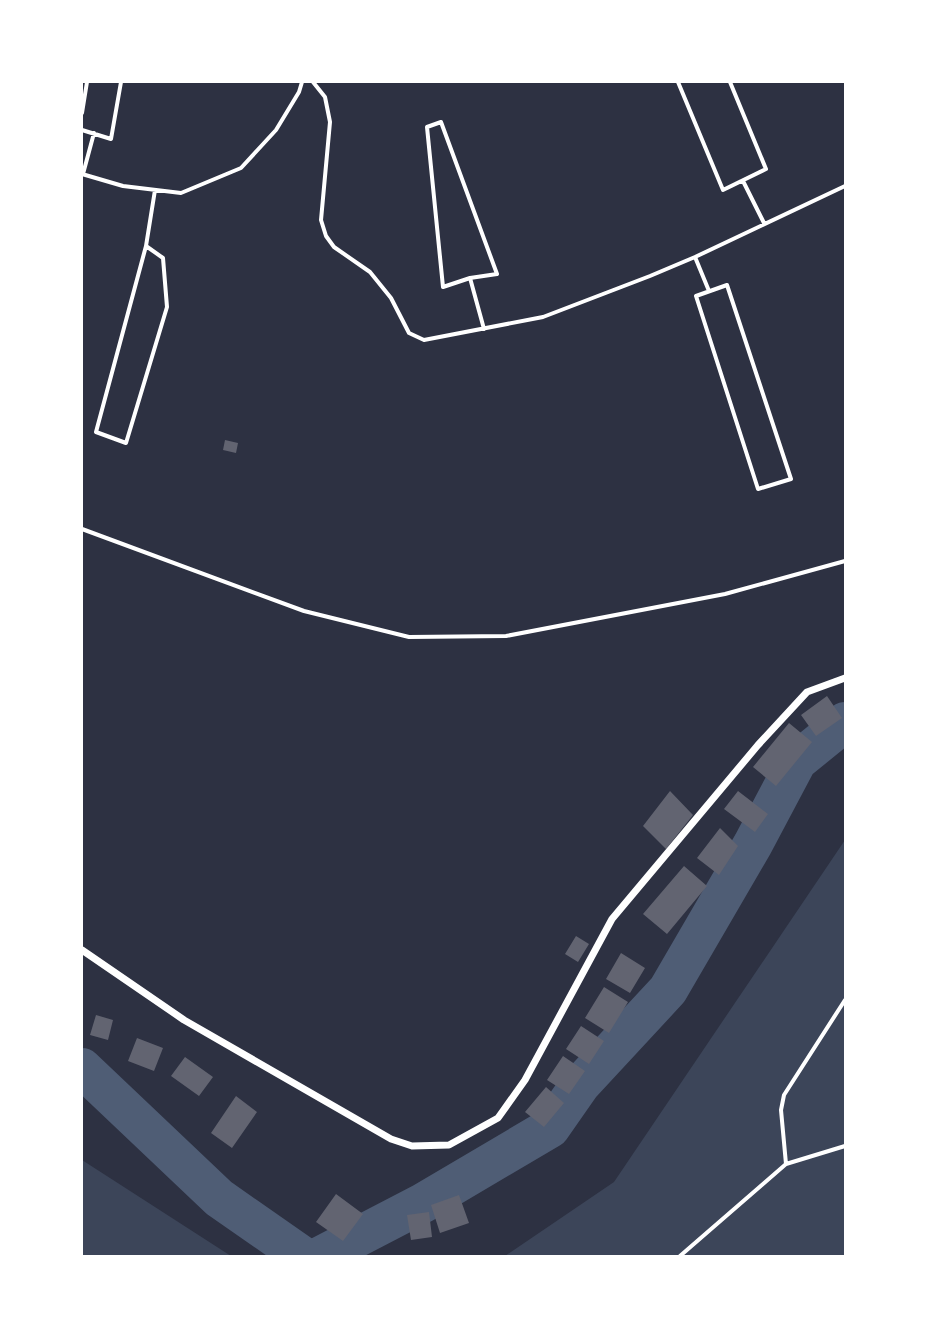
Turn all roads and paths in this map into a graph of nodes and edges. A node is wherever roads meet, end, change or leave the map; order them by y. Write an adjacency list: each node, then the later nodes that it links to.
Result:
1 (87, 82): 7 (street)
2 (121, 82): 9 (street)
3 (302, 82): 13 (street)
4 (313, 82): 19 (street)
5 (678, 82): 11 (street)
6 (730, 82): 11 (street)
7 (82, 113)
8 (82, 130): 9 (street)
9 (94, 133): 10 (street)
10 (83, 174): 13 (street)
11 (743, 181): 14 (street)
12 (845, 186): 14 (street)
13 (155, 190): 15 (street)
14 (764, 223): 16 (street)
15 (146, 246): 15 (street)
16 (695, 257): 18 (street); 19 (street)
17 (470, 278): 17 (street); 19 (street)
18 (709, 291): 18 (street)
19 (484, 329)
20 (82, 529): 21 (street)
21 (845, 561)
22 (845, 678): 23 (street)
23 (82, 950)
24 (845, 1000): 26 (street)
25 (845, 1146): 26 (street)
26 (786, 1164): 27 (street)
27 (680, 1256)

